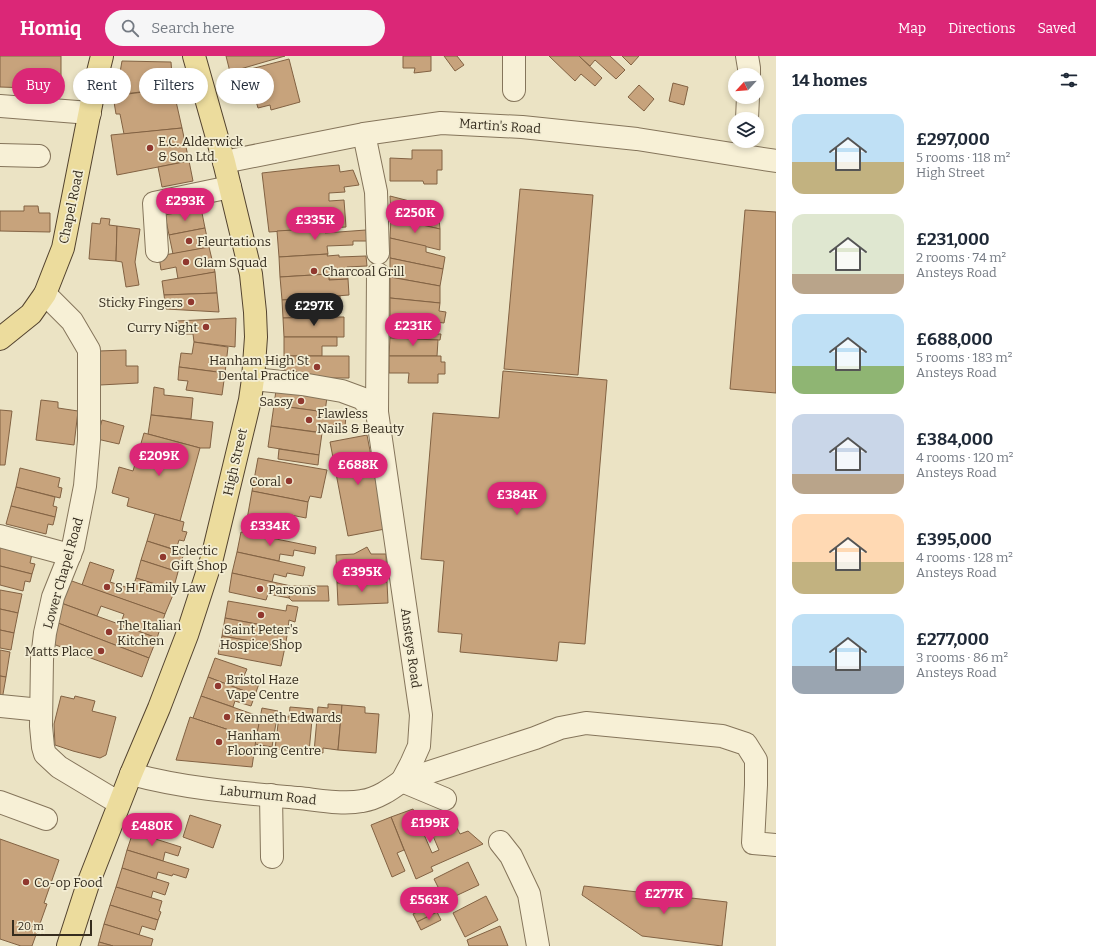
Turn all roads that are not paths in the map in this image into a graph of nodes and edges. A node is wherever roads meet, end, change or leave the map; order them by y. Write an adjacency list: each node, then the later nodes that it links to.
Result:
1 (102, 56): 8 (main road, Chapel Road)
2 (194, 56): 15 (main road, High Street)
3 (514, 56): 6 (street)
4 (747, 56): 5 (street)
5 (749, 68)
6 (514, 90)
7 (0, 106): 8 (street)
8 (90, 113): 18 (main road, Chapel Road)
9 (364, 134): 10 (street, Martin's Road); 15 (street, Martin's Road); 21 (street, Ansteys Road)
10 (728, 147)
11 (746, 148): 14 (street, Martin's Road)
12 (0, 155): 13 (street)
13 (39, 156)
14 (776, 161)
15 (224, 162): 16 (main road, High Street)
16 (230, 187): 17 (street); 20 (main road, High Street)
17 (157, 251)
18 (45, 294): 19 (main road, Chapel Road); 23 (street, Lower Chapel Road)
19 (0, 339)
20 (253, 379): 21 (street); 26 (main road, High Street)
21 (377, 412): 27 (street, Ansteys Road)
22 (0, 536): 23 (street)
23 (70, 555): 25 (street, Lower Chapel Road)
24 (0, 706): 25 (street)
25 (41, 710): 31 (street, Lower Chapel Road)
26 (131, 774): 28 (street, Laburnum Road); 31 (main road, High Street)
27 (402, 781): 28 (street, Laburnum Road); 29 (street); 34 (street, Laburnum Road)
28 (271, 795): 35 (street)
29 (445, 799)
30 (0, 802): 32 (street)
31 (119, 803): 36 (main road, High Street)
32 (46, 818)
33 (500, 842): 37 (street)
34 (776, 844)
35 (272, 857)
36 (68, 946)
37 (538, 946)

